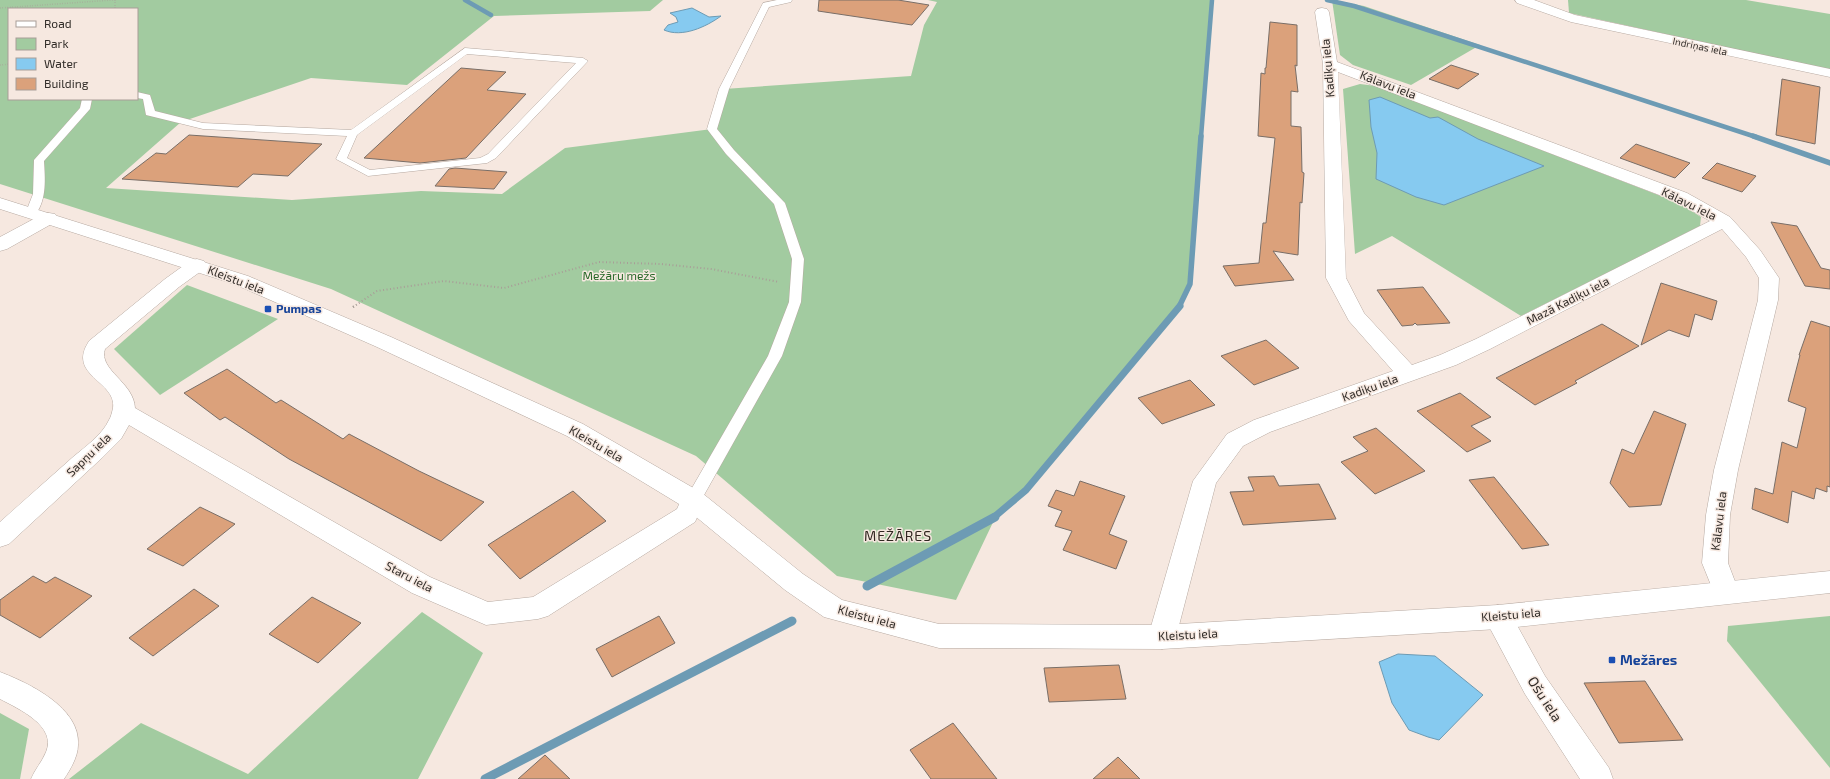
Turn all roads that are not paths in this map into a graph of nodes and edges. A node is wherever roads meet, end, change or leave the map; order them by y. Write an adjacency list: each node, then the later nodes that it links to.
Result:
1 (788, 0): 16 (lane)
2 (1522, 0): 5 (street, Indriņas iela)
3 (1322, 12): 4 (street, Kadiķu iela)
4 (1330, 64): 11 (street, Kālavu iela); 14 (street, Kadiķu iela)
5 (1830, 74)
6 (138, 95): 8 (lane)
7 (87, 100): 10 (lane)
8 (353, 133): 8 (lane)
9 (0, 202): 10 (street, Kleistu iela)
10 (40, 215): 12 (street); 13 (street, Kleistu iela)
11 (1724, 221): 14 (street, Mazā Kadiķu iela); 19 (street, Kālavu iela)
12 (0, 245)
13 (197, 265): 15 (street); 16 (street, Kleistu iela)
14 (1408, 374): 21 (street, Kadiķu iela)
15 (124, 412): 16 (street, Staru iela); 17 (street, Sapņu iela)
16 (693, 500): 21 (street, Kleistu iela)
17 (0, 537)
18 (1830, 582): 19 (street, Kleistu iela)
19 (1726, 592): 20 (street, Kleistu iela)
20 (1498, 617): 21 (street, Kleistu iela); 24 (street, Ošu iela)
21 (1162, 636)
22 (0, 685): 23 (street)
23 (46, 779)
24 (1598, 779)

